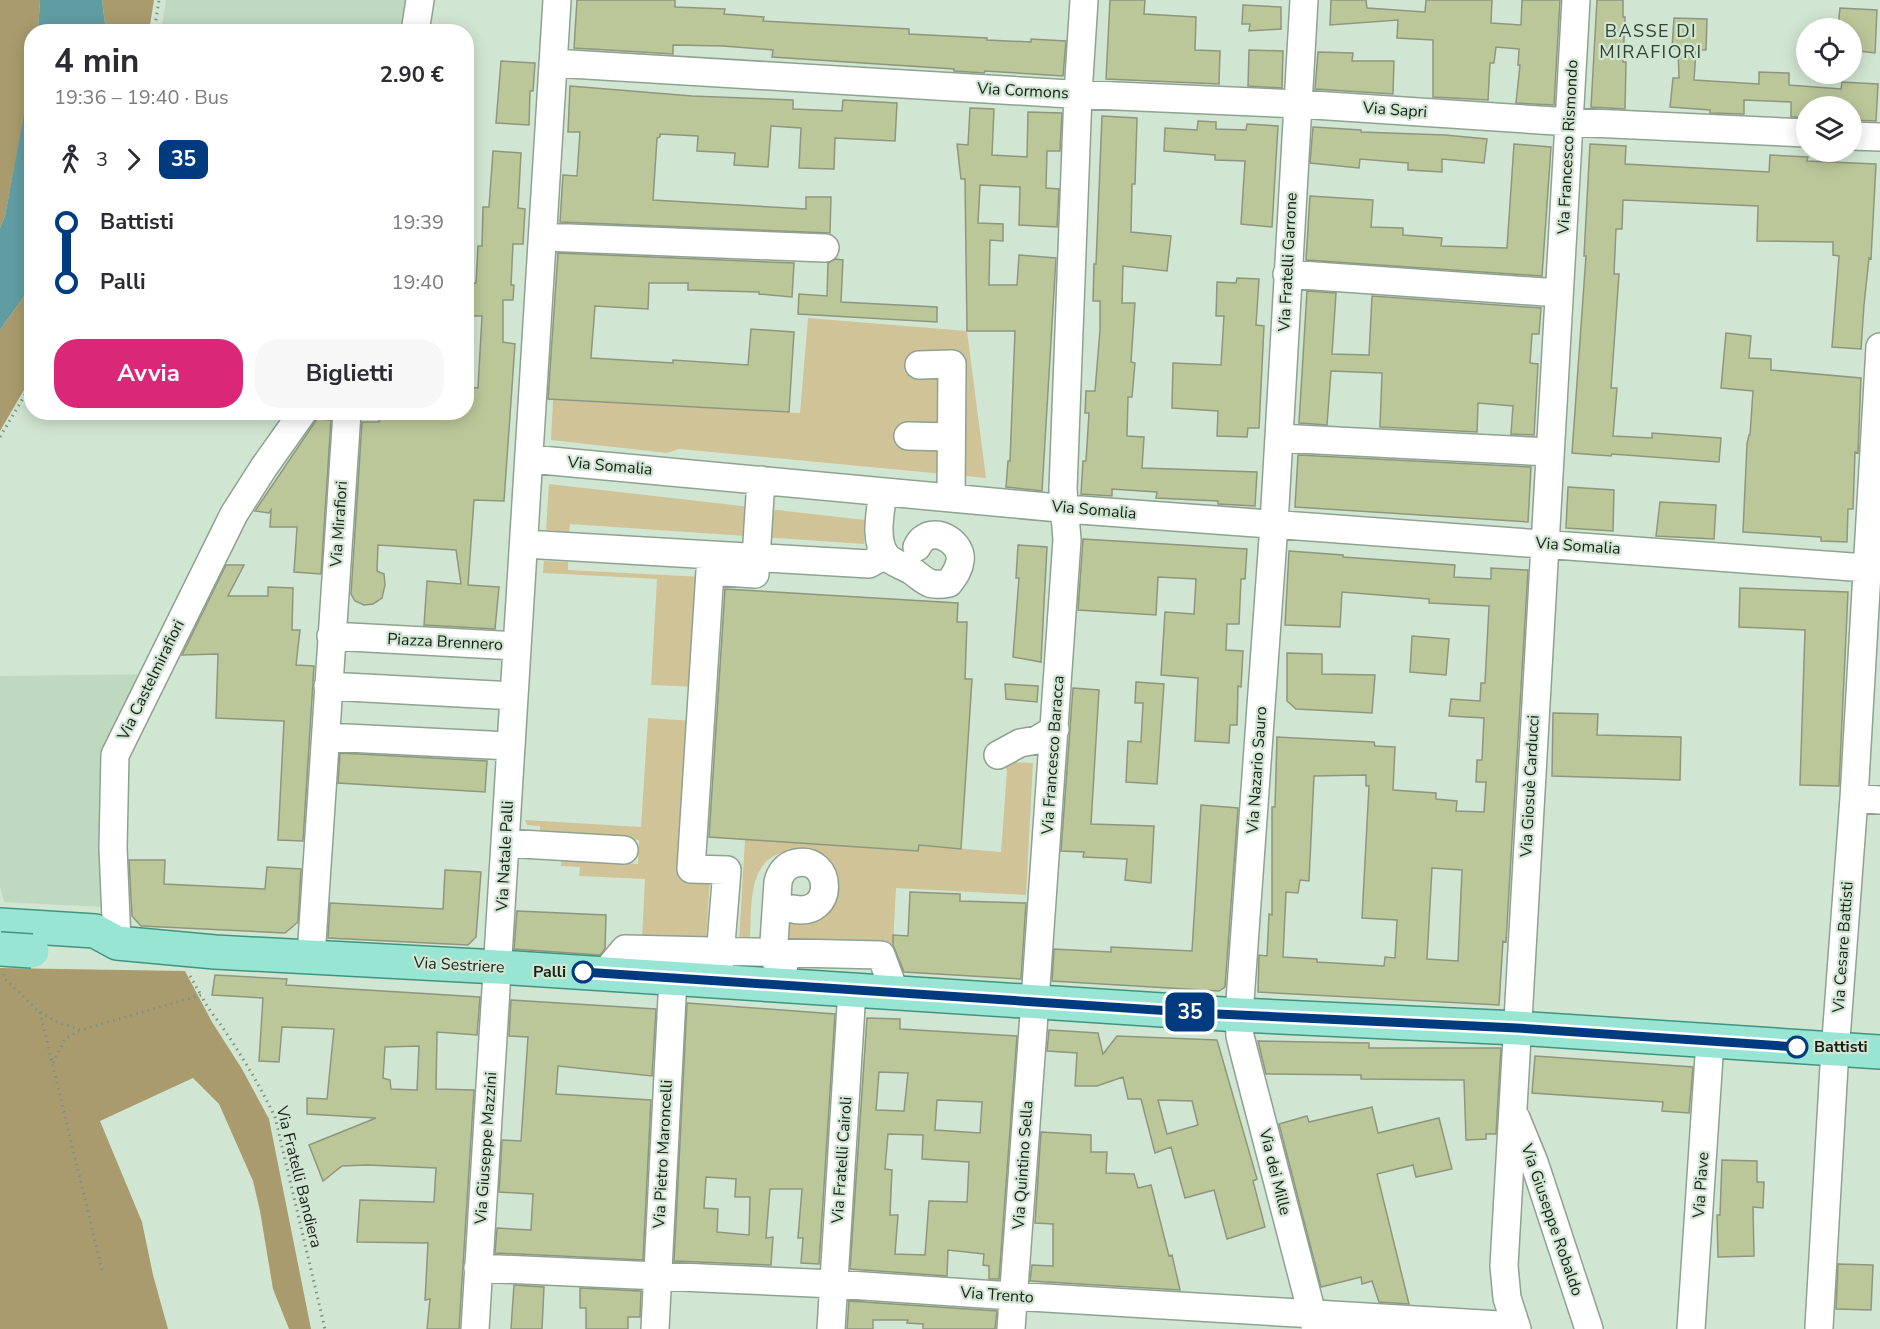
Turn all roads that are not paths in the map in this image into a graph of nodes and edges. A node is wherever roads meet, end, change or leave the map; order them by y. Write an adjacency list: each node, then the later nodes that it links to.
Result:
1 (420, 0): 6 (street)
2 (557, 0): 7 (street)
3 (1084, 0): 8 (street)
4 (1304, 0): 9 (street, Via Fratelli Garrone)
5 (1576, 0): 10 (street, Via Francesco Rismondo)
6 (416, 24)
7 (553, 63): 8 (street, Via Cormons); 14 (street)
8 (1078, 94): 9 (street, Via Sapri); 30 (street, Via Cormons)
9 (1298, 104): 10 (street, Via Sapri); 16 (street, Via Fratelli Garrone)
10 (1570, 122): 11 (street, Via Sapri); 17 (street, Via Francesco Rismondo)
11 (1796, 133)
12 (1862, 136): 13 (street)
13 (1880, 137)
14 (543, 237): 15 (street); 26 (street)
15 (825, 248)
16 (1287, 274): 17 (street); 24 (street, Via Fratelli Garrone)
17 (1559, 294): 25 (street, Via Francesco Rismondo)
18 (1880, 347): 37 (street, Via Cesare Battisti)
19 (919, 365): 23 (street)
20 (297, 420): 51 (street, Via Castelmirafiori)
21 (346, 420): 38 (street, Via Mirafiori)
22 (908, 436): 23 (street)
23 (951, 437): 29 (street)
24 (1279, 438): 25 (street); 31 (street, Via Fratelli Garrone)
25 (1549, 452): 33 (street, Via Francesco Rismondo)
26 (530, 459): 27 (street, Via Somalia); 32 (street)
27 (760, 480): 28 (street, Via Somalia); 36 (street)
28 (883, 492): 29 (street, Via Somalia); 35 (street)
29 (951, 498): 30 (street, Via Somalia)
30 (1065, 508): 31 (street, Via Somalia); 42 (street, Via Francesco Baracca)
31 (1274, 524): 33 (street, Via Somalia); 62 (street, Via Nazario Sauro)
32 (524, 544): 36 (street); 39 (street)
33 (1544, 544): 37 (street, Via Somalia); 63 (street, Via Giosuè Carducci)
34 (917, 547): 35 (street)
35 (882, 549): 36 (street)
36 (755, 559): 55 (street)
37 (1873, 568): 46 (street, Via Cesare Battisti)
38 (331, 636): 39 (street, Piazza Brennero); 40 (street)
39 (517, 646): 41 (street, Piazza Brennero)
40 (328, 686): 41 (street); 43 (street)
41 (514, 696): 44 (street, Piazza Brennero)
42 (1055, 729): 45 (street); 61 (street, Via Francesco Baracca)
43 (326, 736): 44 (street); 54 (street)
44 (511, 746): 47 (street, Via Natale Palli)
45 (998, 755)
46 (1867, 799): 65 (street, Via Cesare Battisti)
47 (506, 843): 48 (street); 56 (street, Via Natale Palli)
48 (624, 850)
49 (793, 909): 53 (street)
50 (0, 925): 52 (main road)
51 (117, 943): 52 (main road); 54 (main road, Via Sestriere)
52 (17, 949)
53 (773, 953): 55 (street); 59 (street); 60 (street)
54 (311, 957): 56 (main road, Via Sestriere)
55 (719, 966): 57 (street); 58 (main road, Via Sestriere); 59 (main road, Via Sestriere)
56 (498, 967): 57 (main road, Via Sestriere); 68 (street, Via Giuseppe Mazzini)
57 (604, 974): 58 (main road, Via Sestriere)
58 (673, 978): 69 (street, Via Pietro Maroncelli)
59 (842, 990): 60 (main road, Via Sestriere); 70 (street, Via Fratelli Cairoli)
60 (895, 993): 61 (main road, Via Sestriere)
61 (1035, 1001): 62 (main road, Via Sestriere); 71 (street, Via Quintino Sella)
62 (1239, 1015): 63 (main road, Via Sestriere); 72 (street, Via dei Mille)
63 (1517, 1028): 64 (main road, Via Sestriere); 67 (street, Via Giuseppe Robaldo)
64 (1710, 1041): 65 (main road, Via Sestriere); 81 (street, Via Piave)
65 (1836, 1049): 66 (main road, Via Sestriere); 75 (street, Via Cesare Battisti)
66 (1880, 1052)
67 (1513, 1111): 74 (street, Via Giuseppe Robaldo); 80 (street, Via Giuseppe Robaldo)
68 (478, 1268): 69 (street, Via Trento); 76 (street, Via Giuseppe Mazzini)
69 (657, 1275): 70 (street, Via Trento); 77 (street, Via Pietro Maroncelli)
70 (834, 1284): 71 (street, Via Trento); 78 (street, Via Fratelli Cairoli)
71 (1012, 1296): 72 (street, Via Trento); 79 (street, Via Quintino Sella)
72 (1314, 1322): 73 (street, Via Trento)
73 (1446, 1326): 74 (street, Via Trento)
74 (1516, 1327)
75 (1819, 1327)
76 (476, 1329)
77 (655, 1329)
78 (831, 1329)
79 (1011, 1329)
80 (1589, 1329)
81 (1691, 1329)

